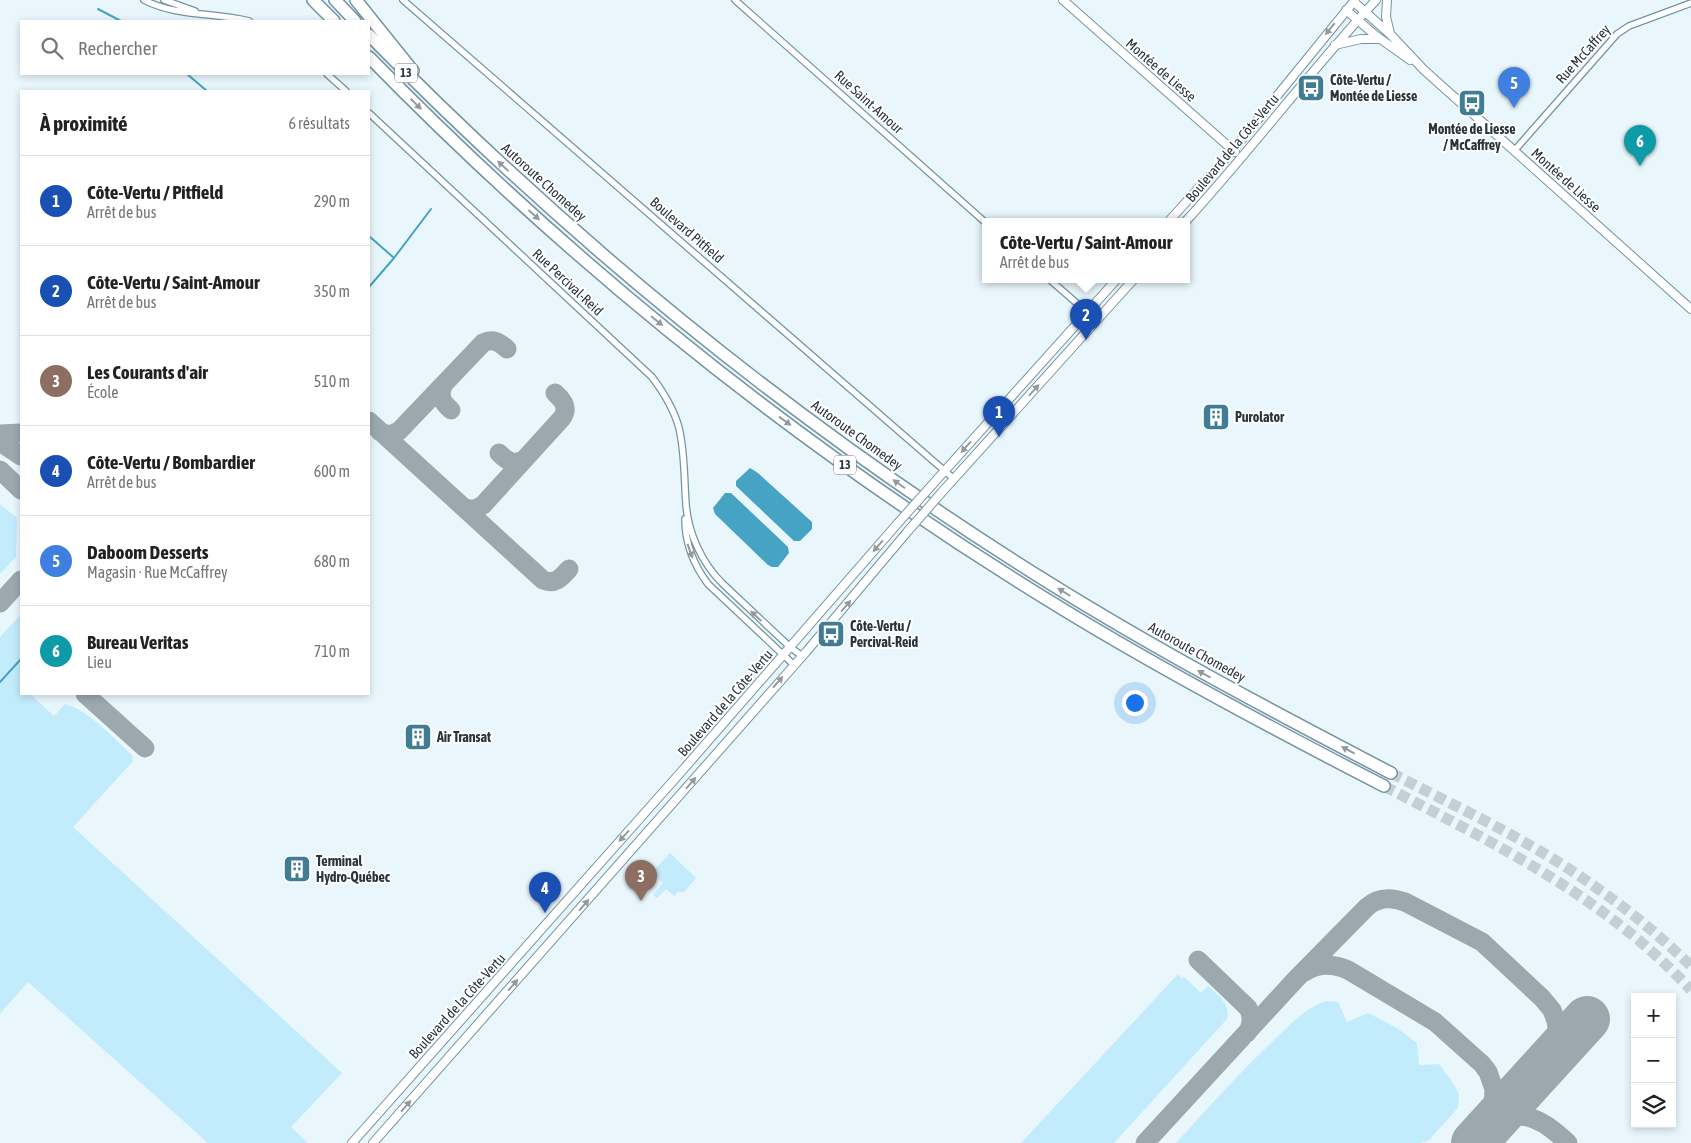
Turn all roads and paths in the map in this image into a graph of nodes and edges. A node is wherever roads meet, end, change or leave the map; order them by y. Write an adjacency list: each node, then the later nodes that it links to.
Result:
1 (144, 0): 15 (street)
2 (164, 0): 15 (street)
3 (313, 0): 17 (highway)
4 (334, 0): 18 (highway)
5 (356, 0): 28 (highway)
6 (403, 0): 42 (street, Boulevard Pitfield)
7 (735, 0): 35 (street, Rue Saint-Amour)
8 (1063, 0): 30 (street, Montée de Liesse)
9 (1376, 0): 14 (street, Boulevard de la Côte-Vertu)
10 (1387, 0): 20 (street)
11 (1355, 1): 13 (street, Boulevard de la Côte-Vertu); 14 (street, Montée de Liesse)
12 (1691, 4): 31 (street, Rue McCaffrey)
13 (1346, 10): 19 (street, Montée de Liesse); 30 (street, Boulevard de la Côte-Vertu, one-way to 30)
14 (1365, 11): 19 (street, Boulevard de la Côte-Vertu); 20 (street, Montée de Liesse)
15 (206, 15): 16 (street)
16 (242, 20)
17 (333, 20)
18 (354, 20)
19 (1357, 20): 22 (street, Montée de Liesse); 23 (street, Boulevard de la Côte-Vertu)
20 (1391, 35): 25 (street, Montée de Liesse)
21 (370, 36): 28 (highway, Autoroute Chomedey / 13)
22 (1379, 39): 23 (street); 25 (street, Montée de Liesse)
23 (1335, 46): 32 (street, Boulevard de la Côte-Vertu)
24 (370, 58): 50 (highway, 13, one-way to 50)
25 (1424, 70): 31 (street, Montée de Liesse)
26 (328, 75): 27 (street)
27 (345, 90)
28 (444, 110): 49 (highway, Autoroute Chomedey / 13, one-way to 28)
29 (370, 114): 44 (street, Rue Percival-Reid)
30 (1233, 150): 32 (street, Montée de Liesse); 33 (street, Boulevard de la Côte-Vertu)
31 (1514, 151): 39 (street, Montée de Liesse)
32 (1242, 159): 34 (street, Boulevard de la Côte-Vertu)
33 (1172, 218)
34 (1189, 218)
35 (982, 219)
36 (1054, 283): 40 (street)
37 (1113, 283): 40 (street, Boulevard de la Côte-Vertu)
38 (1130, 283): 41 (street, Boulevard de la Côte-Vertu)
39 (1691, 309)
40 (1087, 312): 41 (street); 42 (street, Boulevard de la Côte-Vertu, one-way to 42)
41 (1096, 320): 43 (street, Boulevard de la Côte-Vertu, one-way to 41)
42 (945, 471): 43 (street, Boulevard Pitfield); 45 (street, Boulevard de la Côte-Vertu, one-way to 45, bridge)
43 (954, 478): 47 (street, Boulevard de la Côte-Vertu, one-way to 43, bridge)
44 (686, 504): 45 (street, Rue Percival-Reid, one-way to 44); 46 (street, Rue Percival-Reid, one-way to 46)
45 (790, 647): 46 (street, Boulevard de la Côte-Vertu); 47 (street, Rue Percival-Reid)
46 (783, 655): 48 (street, Rue Percival-Reid); 51 (street, Boulevard de la Côte-Vertu, one-way to 51)
47 (802, 656): 48 (street, Boulevard de la Côte-Vertu)
48 (794, 665): 52 (street, Boulevard de la Côte-Vertu, one-way to 48)
49 (1391, 772)
50 (1384, 786)
51 (352, 1143)
52 (373, 1143)

